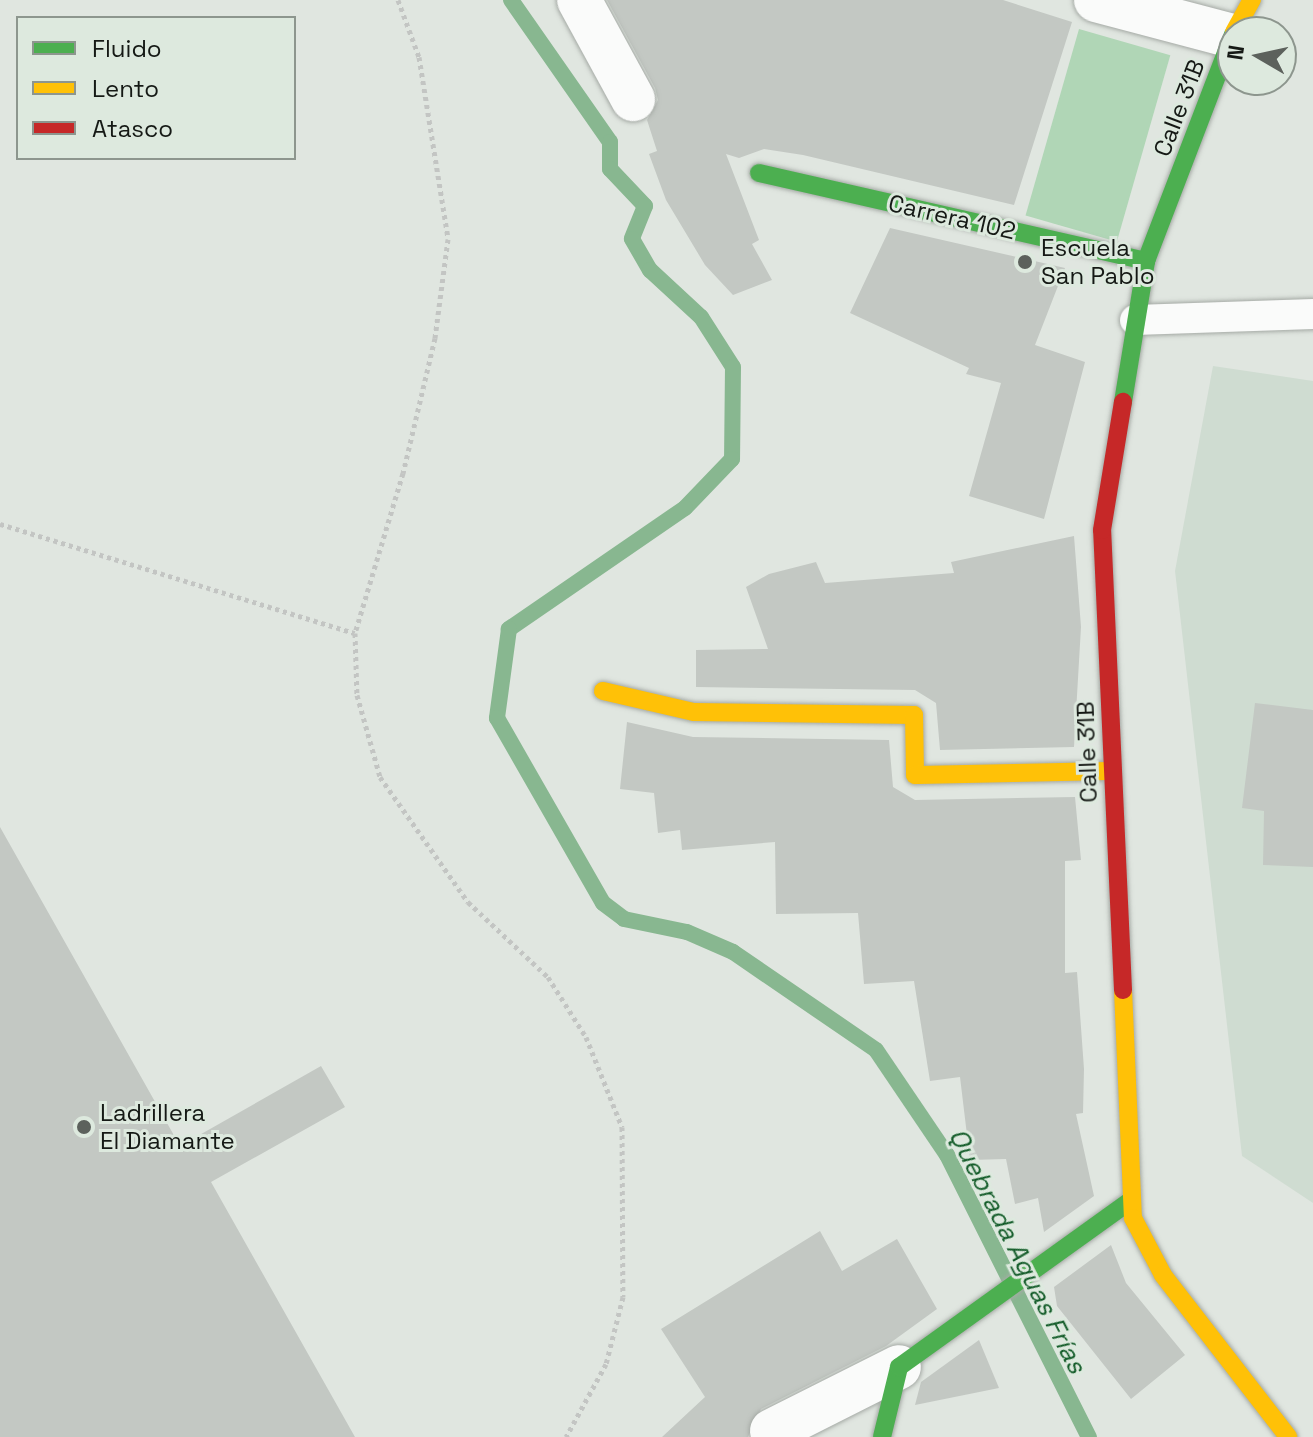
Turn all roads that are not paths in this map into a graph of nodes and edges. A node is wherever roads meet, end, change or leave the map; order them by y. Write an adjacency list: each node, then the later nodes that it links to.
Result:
1 (579, 0): 5 (street)
2 (1096, 0): 3 (street)
3 (1217, 30)
4 (1217, 76): 7 (street, Calle 31B)
5 (633, 99)
6 (759, 173): 7 (street, Carrera 102)
7 (1146, 261): 9 (street, Calle 31B)
8 (1313, 314): 9 (lane)
9 (1135, 320): 11 (street, Calle 31B)
10 (603, 691): 11 (street)
11 (1112, 771): 12 (street, Calle 31B)
12 (1131, 1200): 13 (street); 16 (street, Calle 31B)
13 (899, 1367): 14 (street); 15 (street)
14 (772, 1431)
15 (882, 1437)
16 (1288, 1437)

